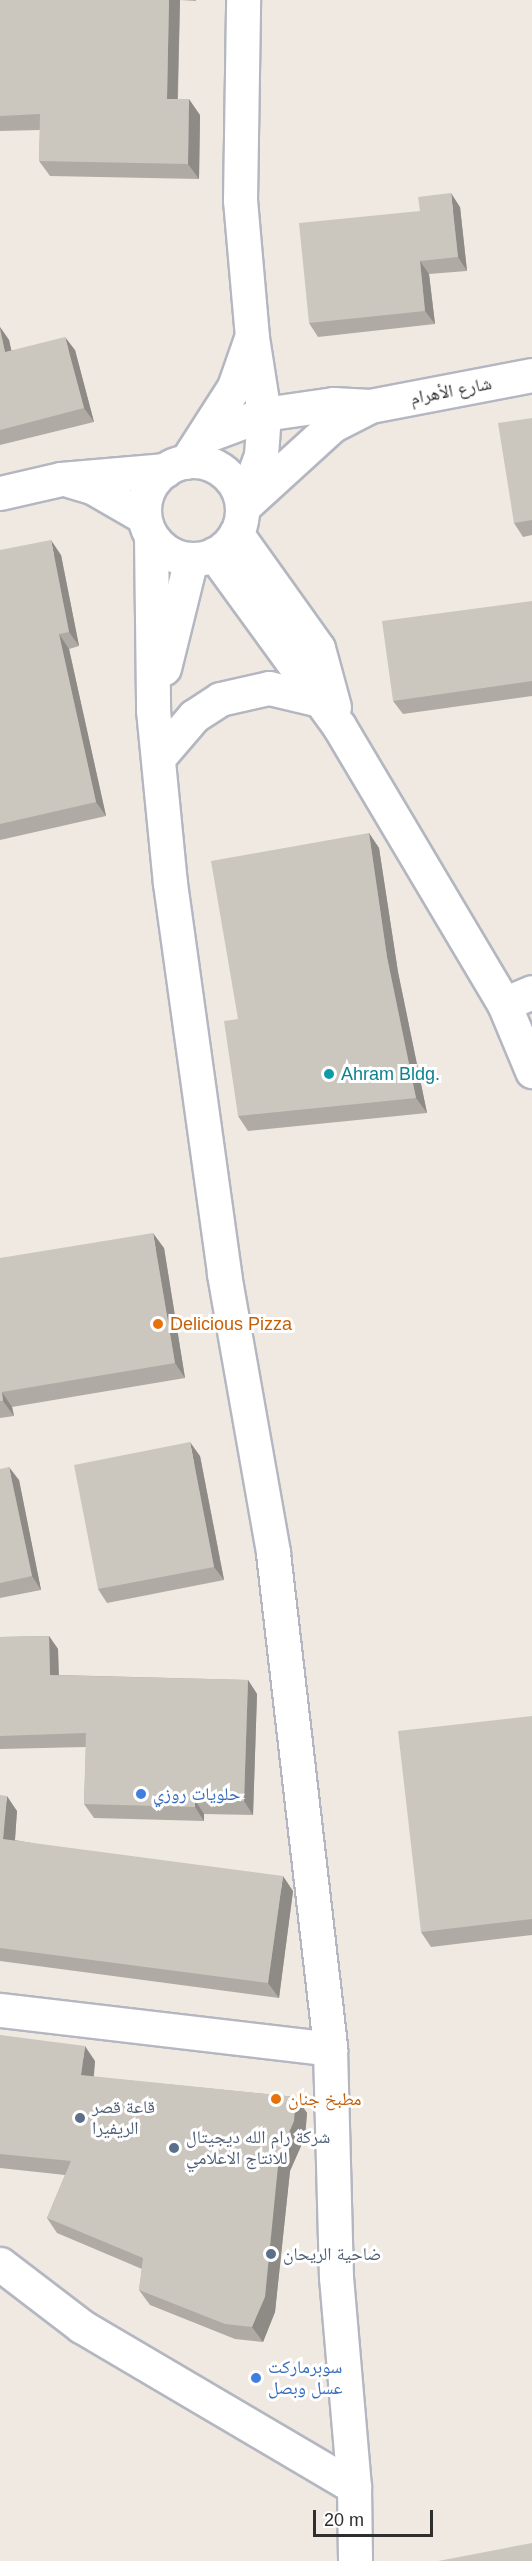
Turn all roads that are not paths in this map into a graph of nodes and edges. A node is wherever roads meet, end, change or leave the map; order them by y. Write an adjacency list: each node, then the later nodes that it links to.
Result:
1 (243, 0): 2 (street)
2 (252, 337): 5 (street); 6 (street)
3 (532, 375): 4 (street, شارع الأهرام)
4 (370, 406): 5 (street); 11 (street)
5 (264, 414): 6 (street); 11 (street)
6 (205, 436): 7 (street)
7 (176, 466): 8 (street); 10 (street); 11 (street)
8 (61, 479): 9 (street); 10 (street)
9 (0, 493)
10 (148, 526): 11 (street); 12 (street)
11 (221, 538): 12 (street); 13 (street)
12 (153, 710): 14 (street)
13 (330, 713): 14 (street); 15 (street)
14 (158, 758): 18 (street)
15 (518, 998): 16 (street)
16 (532, 1071)
17 (0, 2010): 18 (street)
18 (330, 2049): 20 (street)
19 (0, 2264): 20 (street)
20 (354, 2487): 21 (street)
21 (355, 2561)

